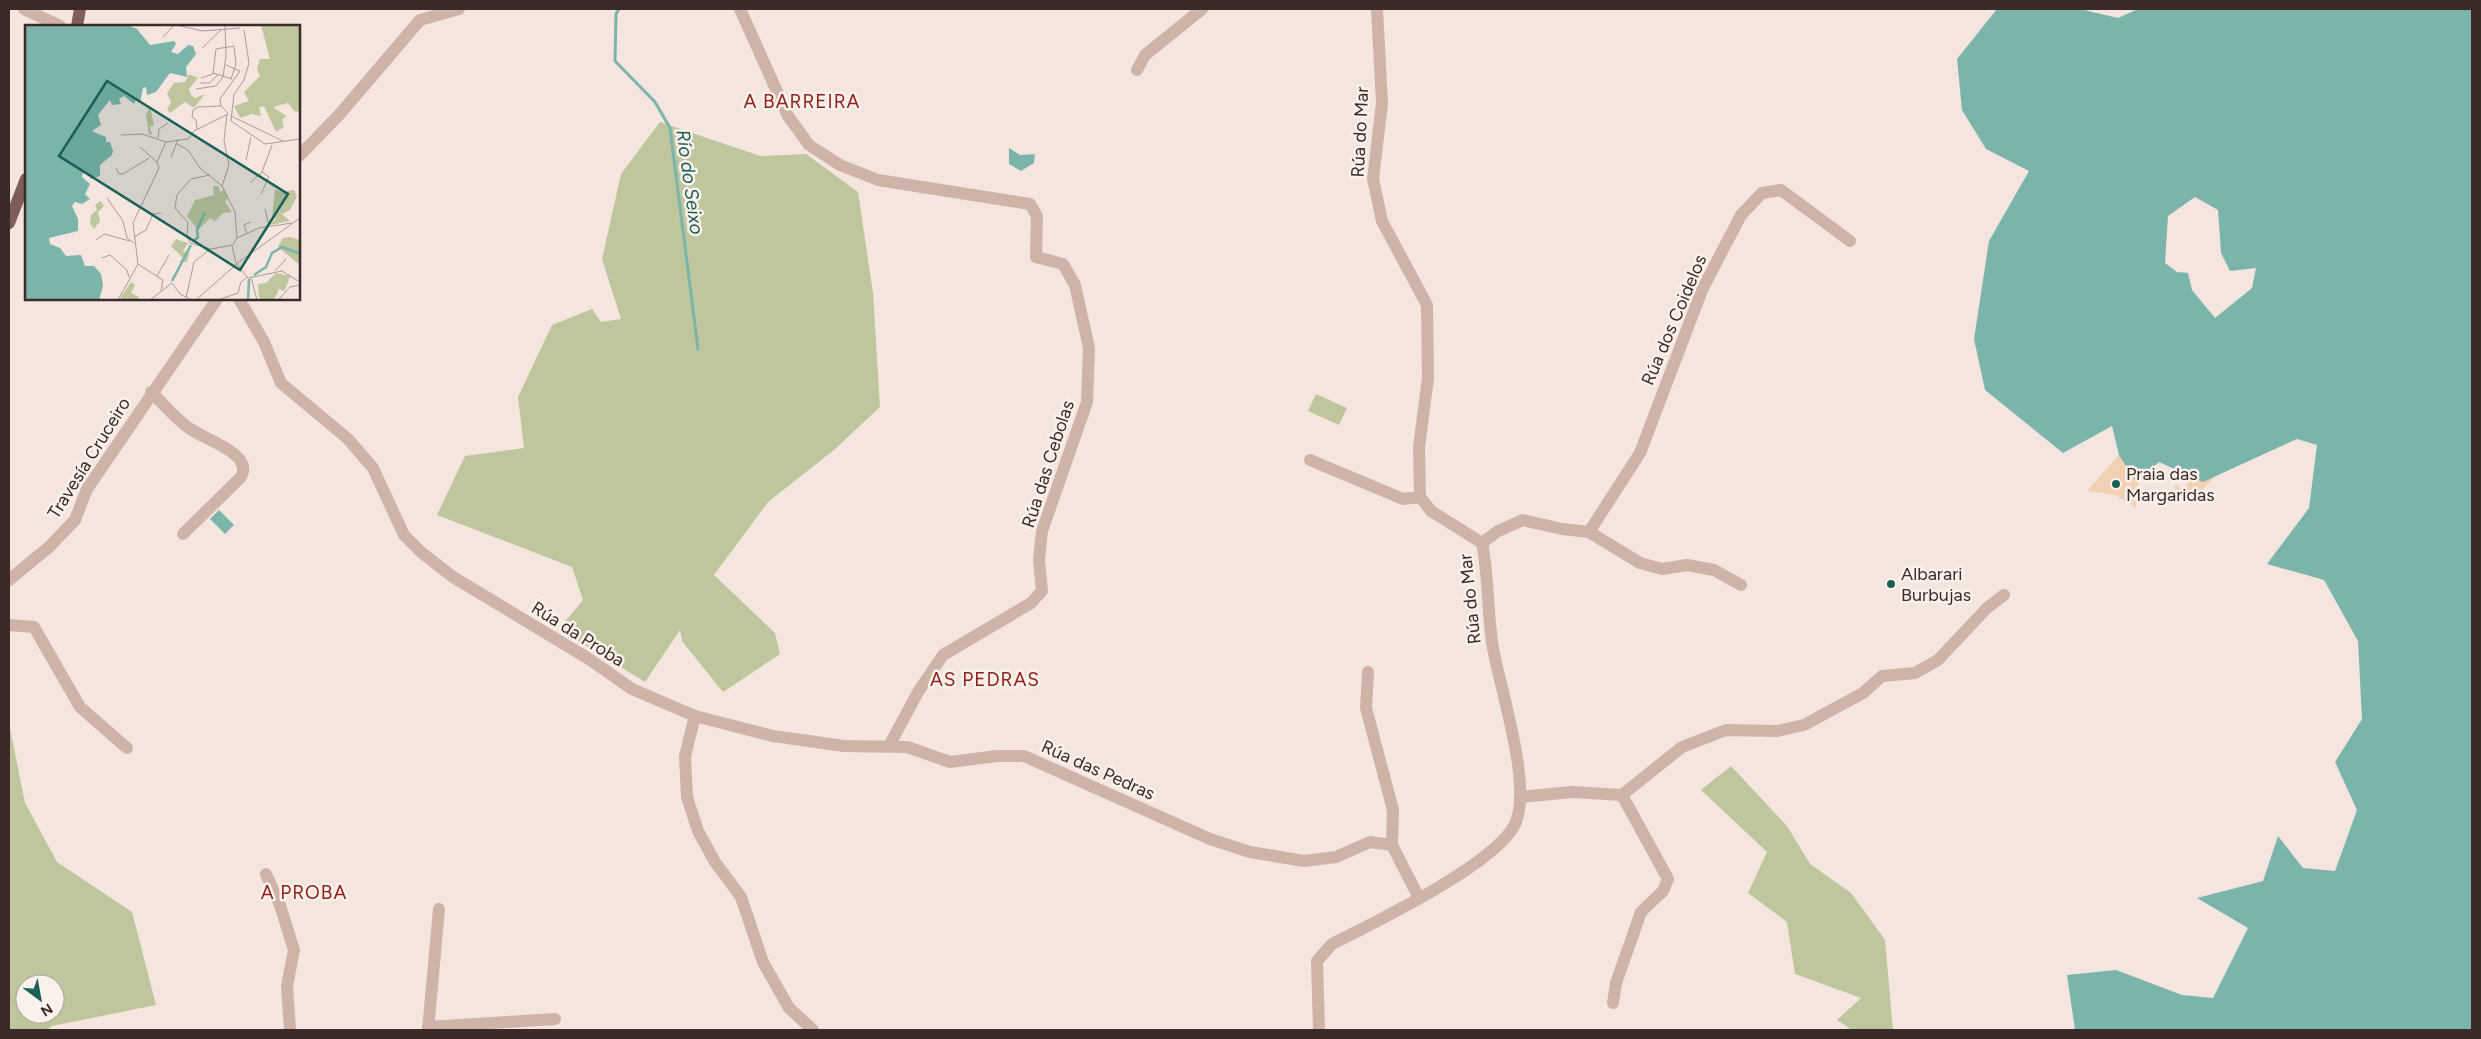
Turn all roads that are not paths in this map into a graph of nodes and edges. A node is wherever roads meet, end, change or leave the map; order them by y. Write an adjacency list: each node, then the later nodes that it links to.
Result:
1 (24, 9): 8 (street)
2 (80, 9): 9 (main road)
3 (459, 9): 7 (street)
4 (740, 9): 29 (street, Rúa das Cebolas)
5 (1202, 9): 10 (street)
6 (1377, 9): 19 (street, Rúa do Mar)
7 (422, 14): 11 (street)
8 (58, 25)
9 (77, 25)
10 (1137, 70)
11 (300, 155)
12 (25, 182): 13 (main road)
13 (9, 223)
14 (1850, 241): 20 (street, Rúa dos Coidelos)
15 (216, 300): 17 (street, Travesía Cruceiro)
16 (240, 300): 28 (street, Rúa da Proba)
17 (152, 392): 21 (street, Travesía Cruceiro); 23 (street, Travesía Cruceiro)
18 (1310, 460): 19 (street)
19 (1420, 497): 22 (street, Rúa do Mar)
20 (1590, 532): 22 (street); 24 (street)
21 (183, 534)
22 (1482, 543): 32 (street, Rúa do Mar)
23 (9, 580)
24 (1741, 585)
25 (2004, 595): 31 (street)
26 (9, 625): 30 (street)
27 (1368, 672): 33 (street)
28 (695, 716): 29 (street, Rúa das Pedras); 41 (street)
29 (889, 746): 33 (street, Rúa das Pedras)
30 (127, 748)
31 (1622, 795): 32 (street); 37 (street)
32 (1520, 798): 35 (street, Rúa do Mar)
33 (1392, 845): 35 (street)
34 (266, 874): 40 (street)
35 (1419, 898): 42 (street, Rúa do Mar)
36 (439, 909): 39 (street)
37 (1612, 1004)
38 (555, 1019): 39 (street)
39 (428, 1028)
40 (290, 1030)
41 (813, 1030)
42 (1319, 1030)

